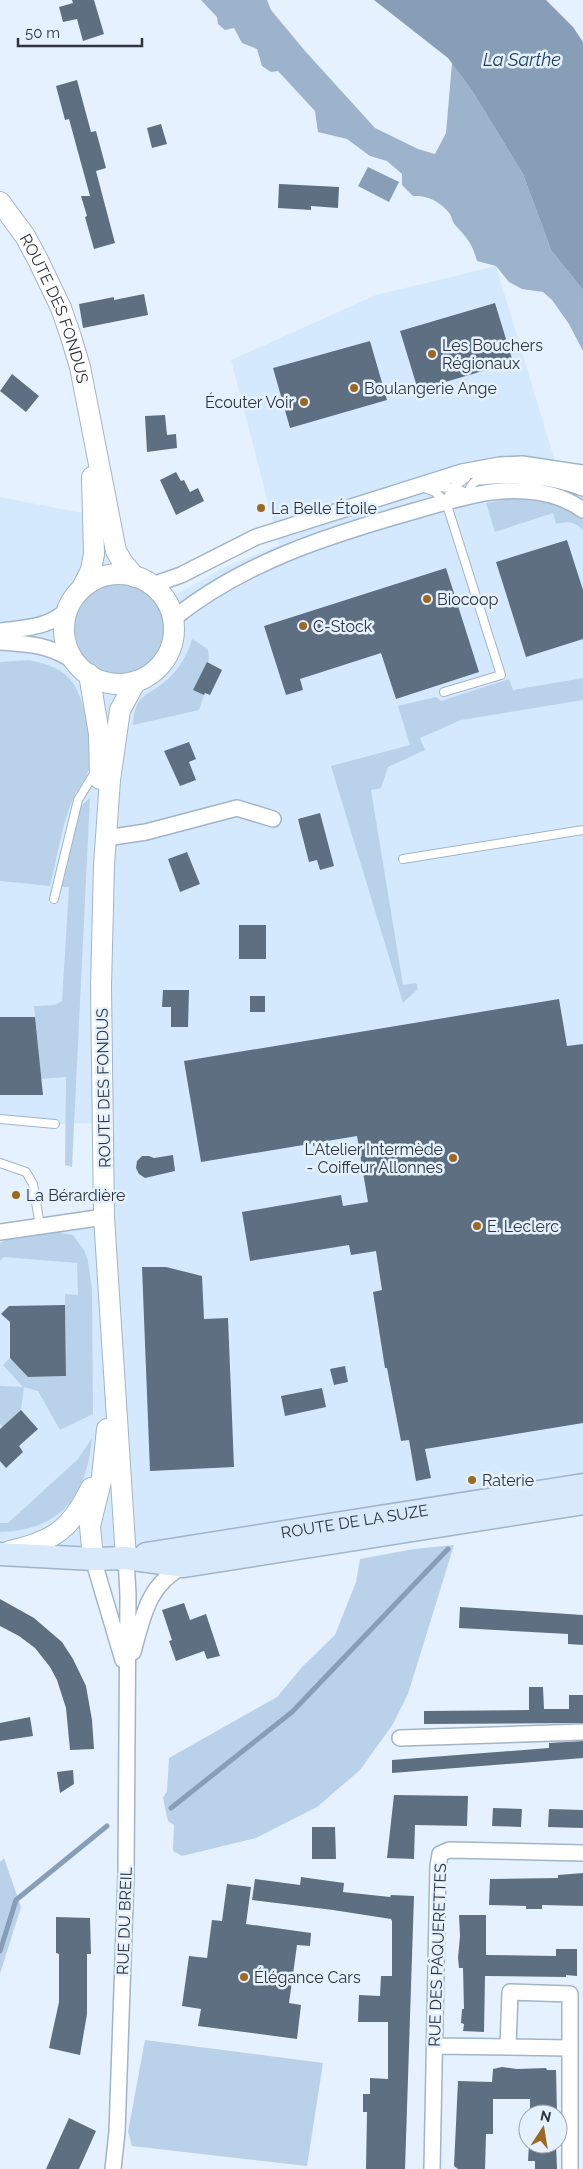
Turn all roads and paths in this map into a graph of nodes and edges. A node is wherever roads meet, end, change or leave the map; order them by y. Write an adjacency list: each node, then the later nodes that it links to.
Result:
1 (0, 202): 2 (street, ROUTE DES FONDUS)
2 (91, 423): 12 (street, ROUTE DES FONDUS); 13 (street, ROUTE DES FONDUS)
3 (583, 474): 6 (street)
4 (491, 476): 5 (street); 8 (street); 9 (lane)
5 (466, 478): 7 (lane)
6 (418, 486): 7 (lane); 10 (lane); 12 (street)
7 (452, 488): 9 (lane); 10 (lane)
8 (583, 488)
9 (469, 496): 10 (street); 11 (street)
10 (446, 502): 15 (street); 20 (lane)
11 (583, 510)
12 (144, 581): 13 (street); 15 (street)
13 (82, 588): 14 (street)
14 (68, 609): 16 (street); 18 (street)
15 (173, 619): 19 (street)
16 (0, 631)
17 (0, 642): 18 (street)
18 (83, 669): 19 (street); 21 (street, ROUTE DES FONDUS)
19 (136, 681): 24 (street, ROUTE DES FONDUS)
20 (444, 692)
21 (100, 759): 26 (street, ROUTE DES FONDUS); 27 (lane)
22 (273, 819): 24 (street)
23 (583, 830): 25 (lane)
24 (106, 838): 26 (street, ROUTE DES FONDUS)
25 (404, 859)
26 (104, 865): 31 (street, ROUTE DES FONDUS)
27 (54, 899)
28 (0, 1119): 29 (lane)
29 (55, 1124)
30 (0, 1163): 32 (lane)
31 (104, 1217): 32 (street); 34 (street, ROUTE DES FONDUS)
32 (40, 1226): 33 (street)
33 (0, 1232)
34 (110, 1340): 35 (street, ROUTE DES FONDUS); 39 (street, ROUTE DES FONDUS)
35 (104, 1459): 38 (street, ROUTE DES FONDUS); 40 (street, ROUTE DES FONDUS)
36 (583, 1484): 39 (main road, ROUTE DE LA SUZE)
37 (583, 1503): 41 (main road, ROUTE DE LA SUZE)
38 (0, 1553): 40 (main road, ROUTE DE LA SUZE)
39 (126, 1558): 40 (main road, ROUTE DE LA SUZE); 41 (main road, ROUTE DE LA SUZE); 42 (street, RUE DU BREIL)
40 (93, 1559): 42 (street, RUE DU BREIL)
41 (184, 1566): 42 (street, RUE DU BREIL)
42 (128, 1673): 50 (street, RUE DU BREIL)
43 (583, 1732): 44 (street)
44 (400, 1738)
45 (583, 1853): 47 (street, RUE DES PÂQUERETTES)
46 (576, 1995): 48 (street); 49 (street)
47 (435, 2046): 48 (street); 51 (street, RUE DES PÂQUERETTES)
48 (508, 2046): 49 (street)
49 (570, 2048): 52 (street)
50 (113, 2169)
51 (432, 2169)
52 (570, 2169)

